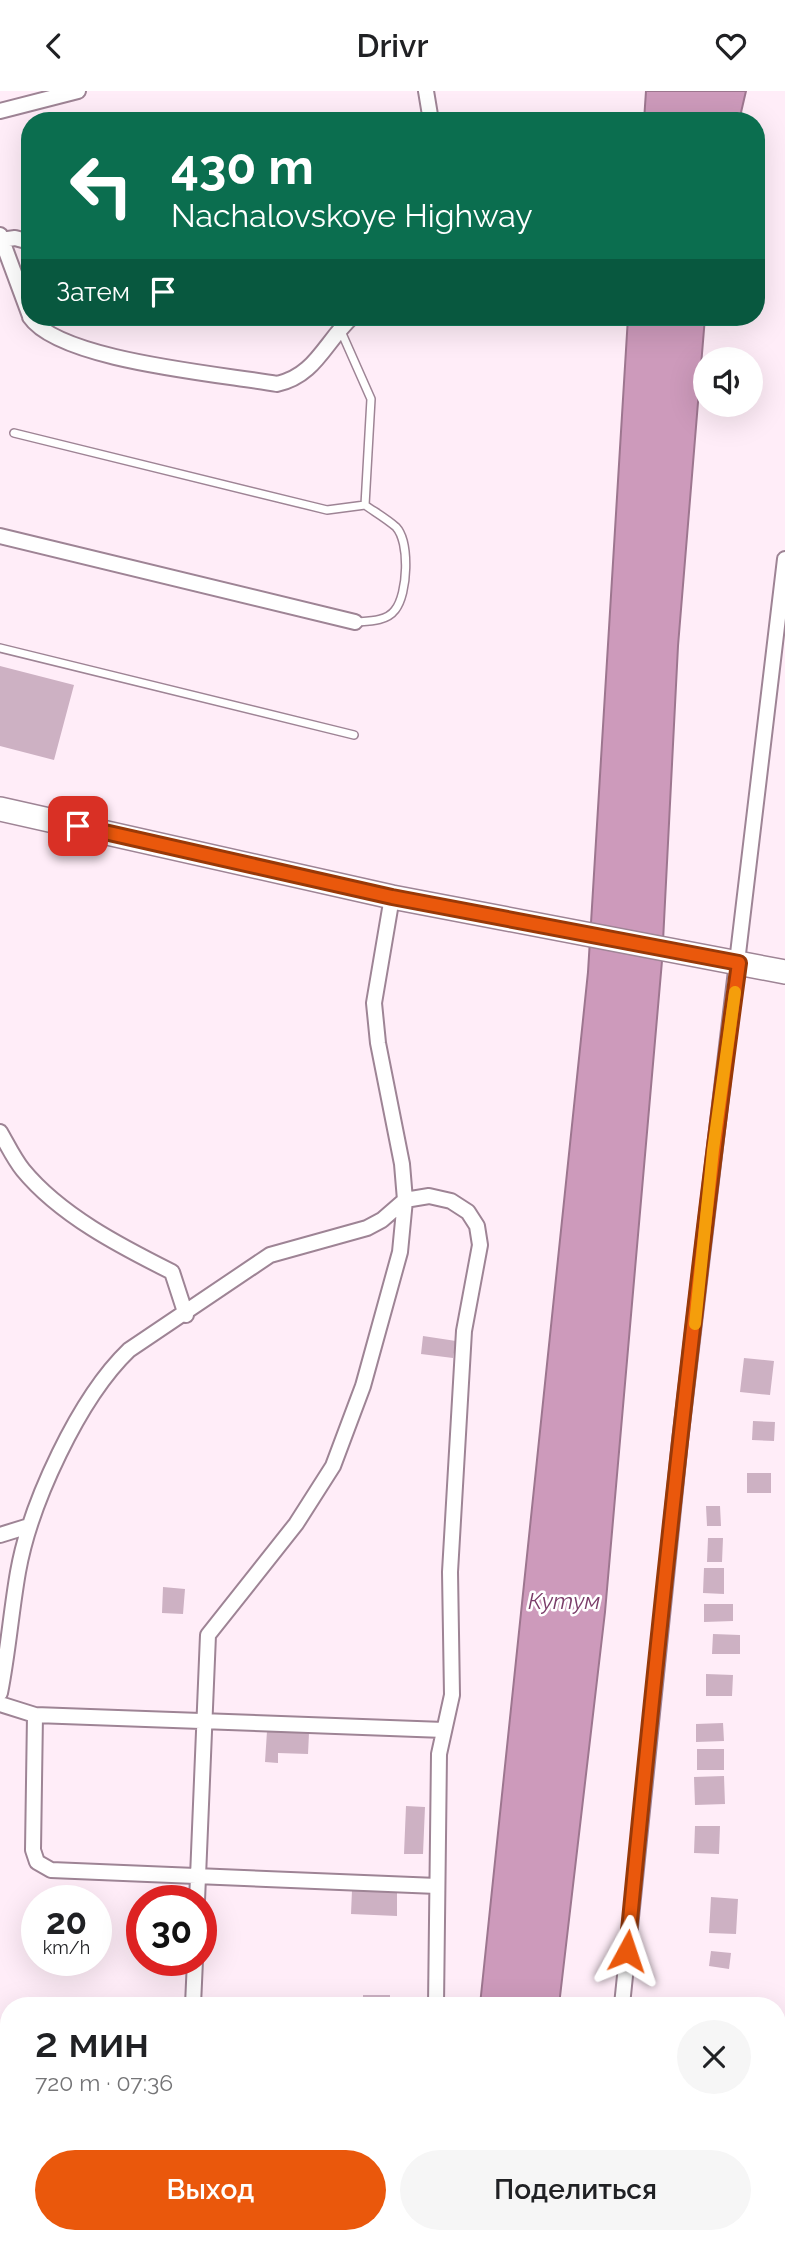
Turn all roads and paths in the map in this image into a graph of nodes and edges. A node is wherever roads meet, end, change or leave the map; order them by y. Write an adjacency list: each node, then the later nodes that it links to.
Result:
1 (78, 91): 3 (street)
2 (426, 91): 4 (street)
3 (0, 111)
4 (430, 112)
5 (1, 237): 6 (street); 7 (street)
6 (21, 240)
7 (3, 256): 8 (street)
8 (21, 295)
9 (42, 326): 10 (street)
10 (340, 328): 12 (lane)
11 (14, 433): 12 (lane)
12 (365, 505): 15 (lane)
13 (0, 536): 15 (street)
14 (785, 559): 20 (street)
15 (355, 622)
16 (0, 648): 17 (lane)
17 (354, 735)
18 (0, 809): 19 (main road)
19 (392, 897): 20 (main road); 23 (street)
20 (739, 963): 21 (main road); 38 (street)
21 (785, 972)
22 (0, 1132): 24 (street)
23 (405, 1200): 24 (street); 30 (street); 31 (street)
24 (186, 1315): 25 (street)
25 (29, 1526): 26 (street); 27 (street)
26 (0, 1535)
27 (0, 1693)
28 (0, 1704): 29 (street)
29 (35, 1715): 30 (street); 32 (street)
30 (203, 1720): 31 (street); 32 (street)
31 (444, 1730): 34 (street)
32 (198, 1878): 33 (street); 34 (street)
33 (198, 1885)
34 (437, 1886): 37 (street)
35 (194, 1976): 36 (street)
36 (193, 1997)
37 (436, 1997)
38 (623, 1997)

